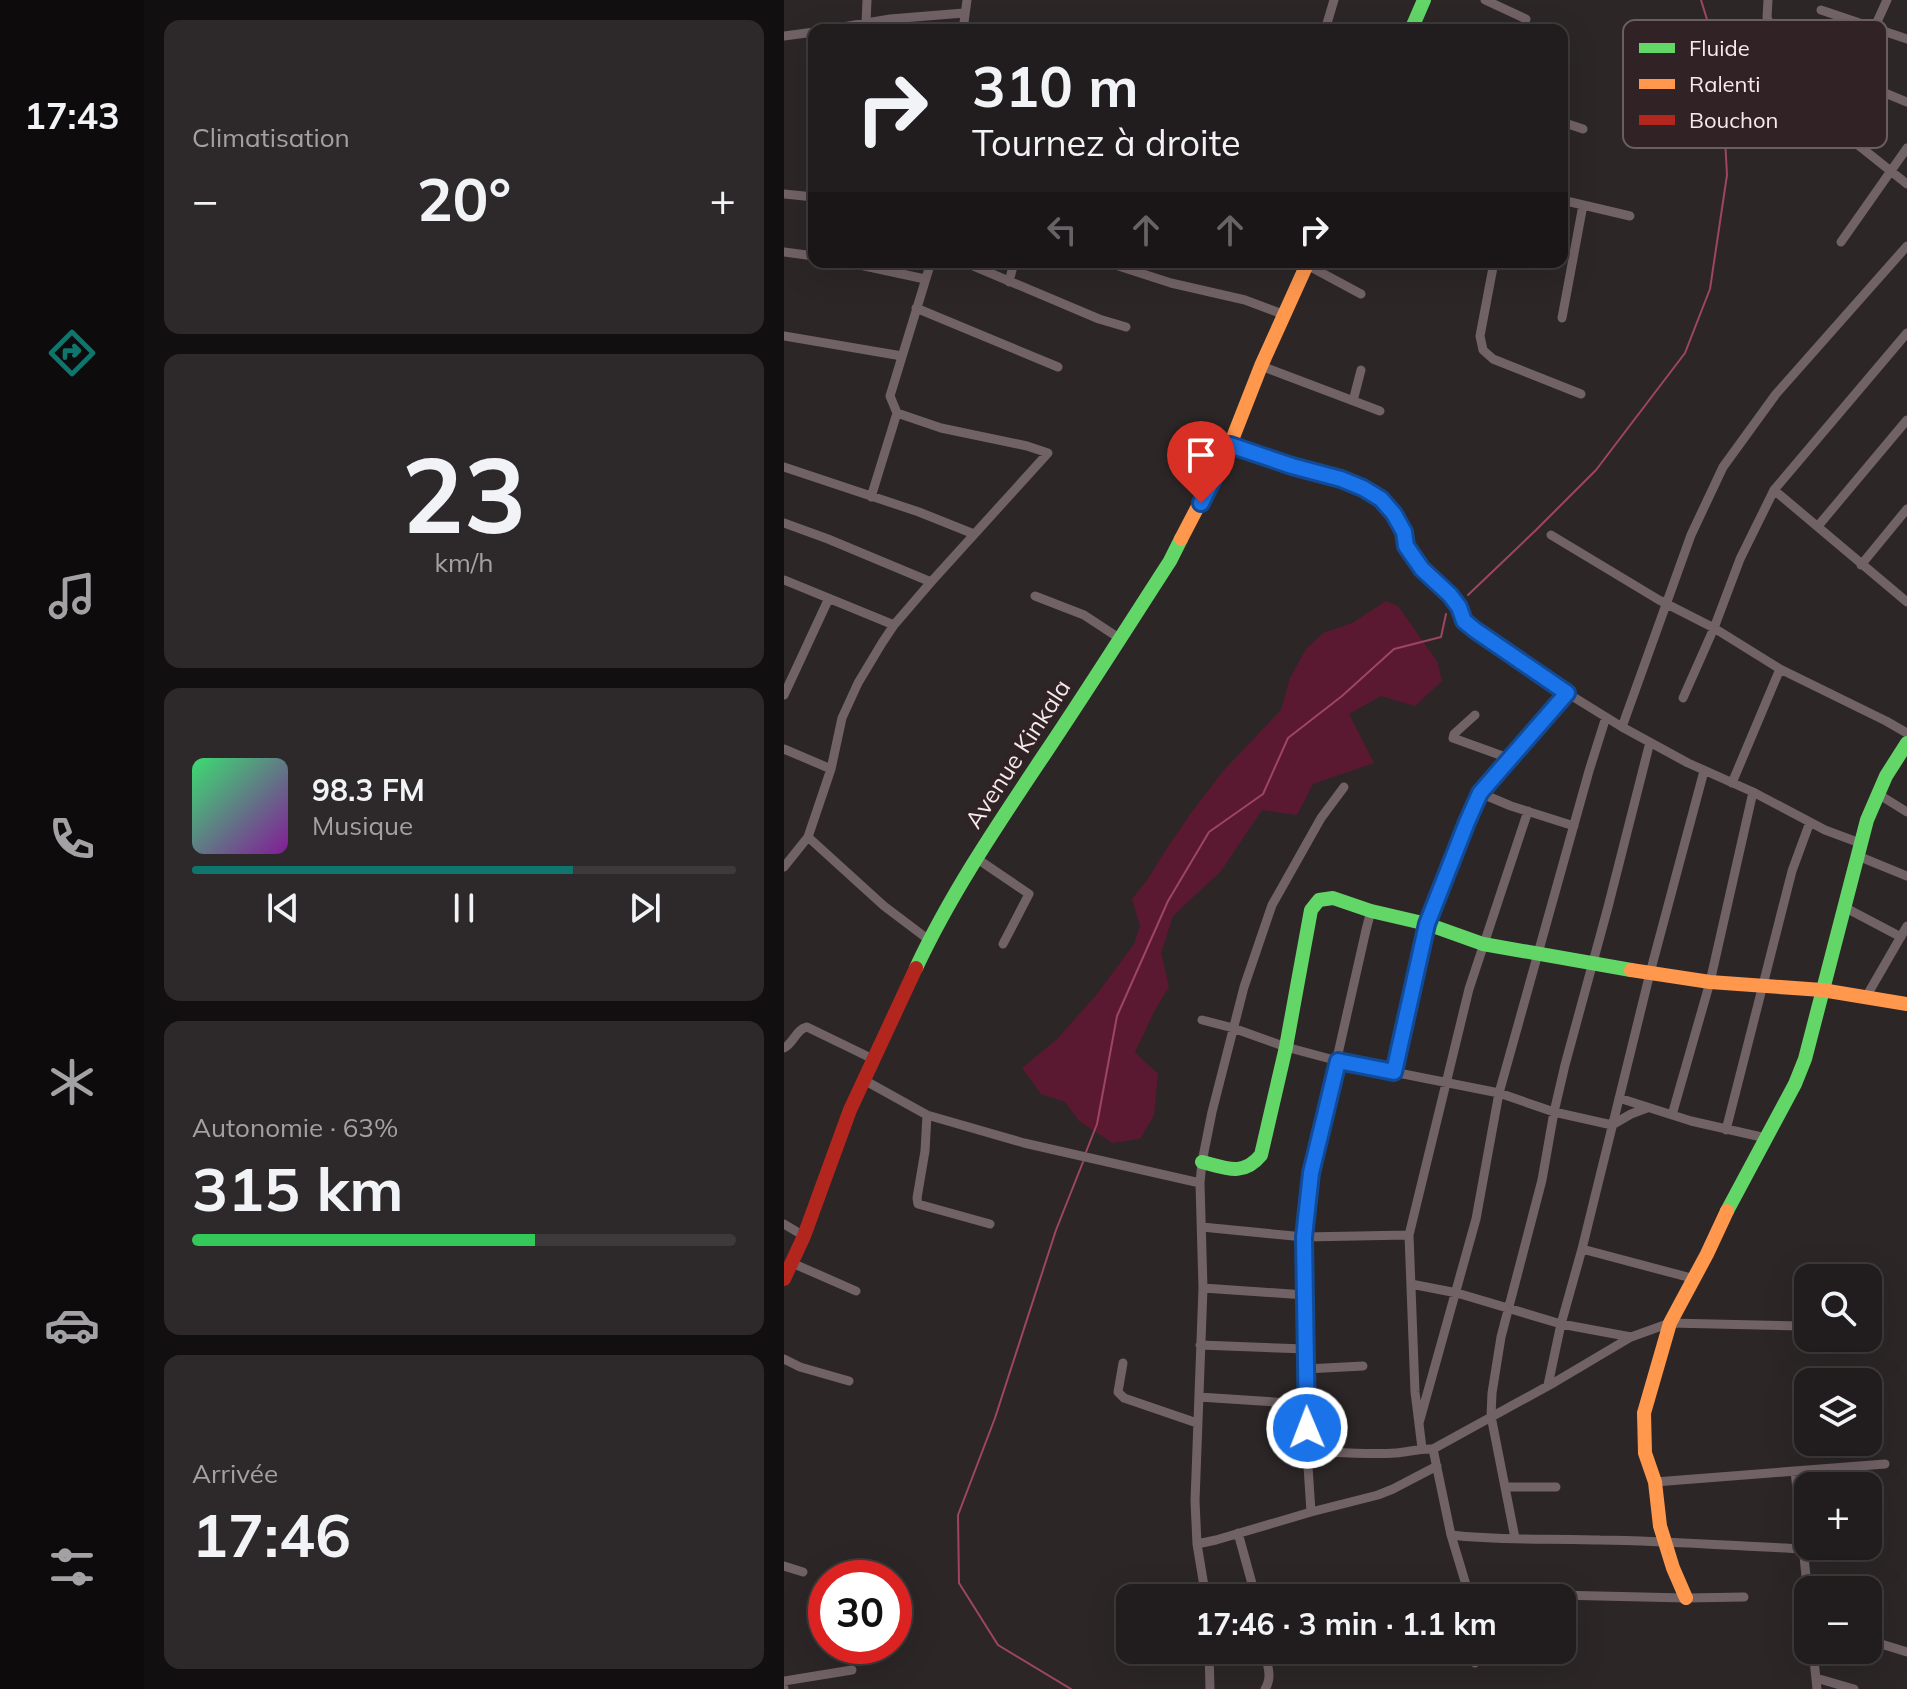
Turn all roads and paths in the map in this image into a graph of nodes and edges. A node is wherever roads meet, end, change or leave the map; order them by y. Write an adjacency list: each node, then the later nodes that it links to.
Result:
1 (867, 0): 14 (street)
2 (967, 0): 9 (street)
3 (1334, 0): 17 (street)
4 (1424, 0): 18 (street)
5 (1485, 0): 10 (street)
6 (1768, 0): 11 (street)
7 (1887, 0): 13 (street)
8 (1821, 10): 12 (street)
9 (964, 13): 14 (street); 16 (street)
10 (1526, 19)
11 (1768, 20)
12 (1852, 20)
13 (1877, 20)
14 (866, 23): 15 (street)
15 (860, 24)
16 (963, 24)
17 (1327, 24)
18 (1414, 24)
19 (1887, 32): 22 (street)
20 (808, 33): 21 (street)
21 (784, 36)
22 (1907, 39)
23 (1887, 94): 24 (street)
24 (1907, 102)
25 (1568, 124): 26 (street)
26 (1583, 129)
27 (1862, 148): 29 (street)
28 (1907, 148): 29 (street)
29 (1892, 172): 30 (street); 36 (street)
30 (1907, 184)
31 (784, 194): 32 (street)
32 (808, 196)
33 (1568, 201): 34 (street)
34 (1583, 205): 35 (street); 53 (street)
35 (1630, 216)
36 (1841, 242)
37 (1907, 246): 81 (street)
38 (784, 252): 39 (street)
39 (808, 255)
40 (874, 268): 48 (street)
41 (929, 268): 48 (street)
42 (978, 268): 49 (street)
43 (1012, 268): 49 (street)
44 (1125, 268): 52 (street)
45 (1305, 268): 52 (street, Avenue Kinkala)
46 (1314, 268): 50 (street)
47 (1493, 268): 61 (street)
48 (925, 279): 51 (street)
49 (1009, 282): 54 (street)
50 (1361, 294)
51 (916, 308): 57 (street); 59 (street)
52 (1285, 315): 58 (street, Avenue Kinkala)
53 (1562, 318)
54 (1126, 327)
55 (1907, 333): 68 (street)
56 (784, 336): 57 (street)
57 (902, 356): 64 (street)
58 (1261, 366): 62 (street); 66 (street, Avenue Kinkala)
59 (1058, 367)
60 (1361, 370): 62 (street)
61 (1581, 394)
62 (1353, 401): 63 (street)
63 (1380, 411)
64 (897, 413): 69 (street); 73 (street)
65 (1907, 420): 72 (street)
66 (1230, 445): 84 (street, Avenue Kinkala); 86 (street)
67 (784, 467): 69 (street)
68 (1774, 490): 72 (street); 83 (street)
69 (871, 497): 73 (street)
70 (1907, 509): 75 (street)
71 (784, 523): 77 (street)
72 (1818, 526): 75 (street)
73 (974, 534): 77 (street)
74 (1551, 535): 81 (street)
75 (1861, 565): 80 (street)
76 (784, 580): 79 (street)
77 (931, 582): 82 (street)
78 (1035, 596): 84 (street)
79 (829, 598): 82 (street); 87 (street)
80 (1906, 599)
81 (1665, 603): 83 (street); 91 (street)
82 (894, 625): 96 (street)
83 (1714, 628): 85 (street); 88 (street)
84 (1119, 638): 109 (street, Avenue Kinkala)
85 (1780, 669): 93 (street); 98 (street)
86 (1567, 693): 90 (street); 95 (street)
87 (784, 695)
88 (1683, 698)
89 (1475, 715): 95 (street)
90 (1606, 717): 91 (street); 106 (street)
91 (1622, 727): 92 (street)
92 (1650, 742): 97 (street); 121 (street)
93 (1907, 742): 102 (street)
94 (784, 749): 96 (street)
95 (1511, 759): 101 (street)
96 (831, 769): 107 (street)
97 (1704, 771): 98 (street); 122 (street)
98 (1732, 783): 100 (street)
99 (1344, 787): 129 (street)
100 (1753, 792): 105 (street); 123 (street)
101 (1480, 793): 103 (street); 114 (street)
102 (1878, 794): 104 (street); 108 (street)
103 (1528, 811): 106 (street); 119 (street)
104 (1907, 812)
105 (1810, 822): 108 (street); 124 (street)
106 (1574, 826): 120 (street)
107 (808, 837): 110 (street); 117 (street)
108 (1859, 850): 111 (street); 112 (street)
109 (976, 858): 117 (street, Avenue Kinkala); 118 (street)
110 (784, 867)
111 (1907, 876)
112 (1844, 907): 116 (street); 125 (street)
113 (1371, 911): 114 (street); 130 (street); 133 (street)
114 (1427, 924): 119 (street); 134 (street)
115 (1907, 926): 116 (street)
116 (1901, 937): 126 (street)
117 (929, 940): 132 (street, Avenue Kinkala)
118 (1003, 944)
119 (1483, 944): 120 (street); 136 (street)
120 (1539, 955): 121 (street); 137 (street)
121 (1593, 965): 122 (street); 140 (street)
122 (1650, 973): 123 (street); 138 (street)
123 (1710, 982): 124 (street); 142 (street)
124 (1762, 987): 125 (street); 144 (street)
125 (1822, 990): 126 (street); 145 (street)
126 (1866, 997): 127 (street)
127 (1907, 1004)
128 (1202, 1020): 129 (street)
129 (1233, 1028): 130 (street); 146 (street)
130 (1286, 1047): 133 (street); 146 (street)
131 (784, 1048): 132 (street)
132 (873, 1059): 135 (street, Avenue Kinkala)
133 (1338, 1061): 134 (street); 153 (street)
134 (1394, 1072): 136 (street)
135 (864, 1080): 141 (street); 152 (street, Avenue Kinkala)
136 (1445, 1083): 137 (street); 151 (street)
137 (1499, 1093): 140 (street); 161 (street)
138 (1619, 1098): 139 (street); 143 (street)
139 (1647, 1108): 142 (street); 143 (street)
140 (1554, 1112): 143 (street); 163 (street)
141 (927, 1115): 147 (street); 149 (street)
142 (1672, 1115): 144 (street)
143 (1612, 1125): 154 (street)
144 (1726, 1130): 145 (street)
145 (1766, 1138): 157 (street)
146 (1202, 1162): 147 (street)
147 (1200, 1183): 150 (street)
148 (784, 1224): 152 (street)
149 (990, 1224)
150 (1202, 1227): 153 (street); 159 (street)
151 (1409, 1235): 153 (street); 158 (street)
152 (804, 1236): 155 (street, Avenue Kinkala)
153 (1304, 1237): 162 (street)
154 (1582, 1249): 157 (street); 165 (street)
155 (792, 1263): 156 (street, Avenue Kinkala); 160 (street)
156 (784, 1279)
157 (1695, 1279): 164 (street)
158 (1411, 1284): 161 (street); 180 (street)
159 (1203, 1288): 162 (street); 168 (street)
160 (856, 1291)
161 (1457, 1293): 163 (street); 180 (street)
162 (1305, 1295): 169 (street)
163 (1508, 1307): 165 (street); 178 (street)
164 (1670, 1323): 166 (street); 167 (street); 187 (street)
165 (1561, 1324): 167 (street); 175 (street)
166 (1794, 1326)
167 (1631, 1337): 175 (street)
168 (1200, 1345): 169 (street); 176 (street)
169 (1306, 1349): 173 (street)
170 (784, 1359): 174 (street)
171 (1123, 1363): 179 (street)
172 (1363, 1366): 173 (street)
173 (1306, 1369): 177 (street)
174 (849, 1381)
175 (1548, 1385): 178 (street)
176 (1199, 1397): 177 (street); 179 (street)
177 (1306, 1404): 183 (street)
178 (1491, 1416): 182 (street); 188 (street)
179 (1197, 1423): 195 (street)
180 (1419, 1423): 181 (street)
181 (1422, 1448): 182 (street); 183 (street)
182 (1433, 1449): 185 (street)
183 (1307, 1451): 190 (street)
184 (1885, 1464): 186 (street)
185 (1437, 1466): 190 (street); 192 (street)
186 (1795, 1471): 187 (street)
187 (1655, 1482): 194 (street)
188 (1506, 1487): 189 (street); 193 (street)
189 (1556, 1487)
190 (1311, 1512): 191 (street)
191 (1238, 1533): 195 (street); 200 (street)
192 (1451, 1535): 193 (street); 201 (street)
193 (1515, 1538): 194 (street)
194 (1666, 1543): 196 (street); 204 (street)
195 (1197, 1544): 199 (street)
196 (1794, 1549)
197 (784, 1566): 198 (street)
198 (803, 1572)
199 (1204, 1584)
200 (1252, 1584)
201 (1466, 1584)
202 (1576, 1596): 204 (street)
203 (1744, 1597): 204 (street)
204 (1686, 1598)
205 (1882, 1644): 206 (street)
206 (1907, 1652)
207 (1209, 1664): 213 (street)
208 (1267, 1664): 214 (street)
209 (1814, 1664): 212 (street)
210 (852, 1670): 211 (street)
211 (784, 1681)
212 (1816, 1684): 215 (street)
213 (1210, 1689)
214 (1265, 1689)
215 (1854, 1689)

